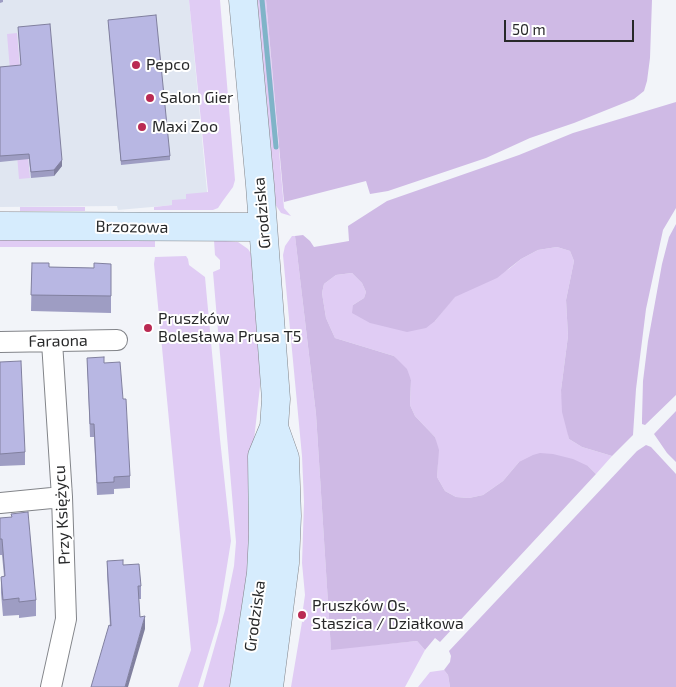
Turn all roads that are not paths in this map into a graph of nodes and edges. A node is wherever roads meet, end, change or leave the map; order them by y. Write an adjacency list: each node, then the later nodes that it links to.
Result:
1 (243, 0): 3 (main road, Grodziska)
2 (0, 226): 3 (main road, Brzozowa)
3 (263, 227): 7 (main road, Grodziska)
4 (117, 340): 6 (street, Faraona)
5 (0, 342): 6 (street, Faraona)
6 (52, 342): 8 (street, Przy Księżycu)
7 (274, 426): 11 (main road, Grodziska); 12 (main road, Grodziska)
8 (62, 497): 9 (street); 10 (street, Przy Księżycu)
9 (0, 503)
10 (51, 687)
11 (244, 687)
12 (269, 687)

